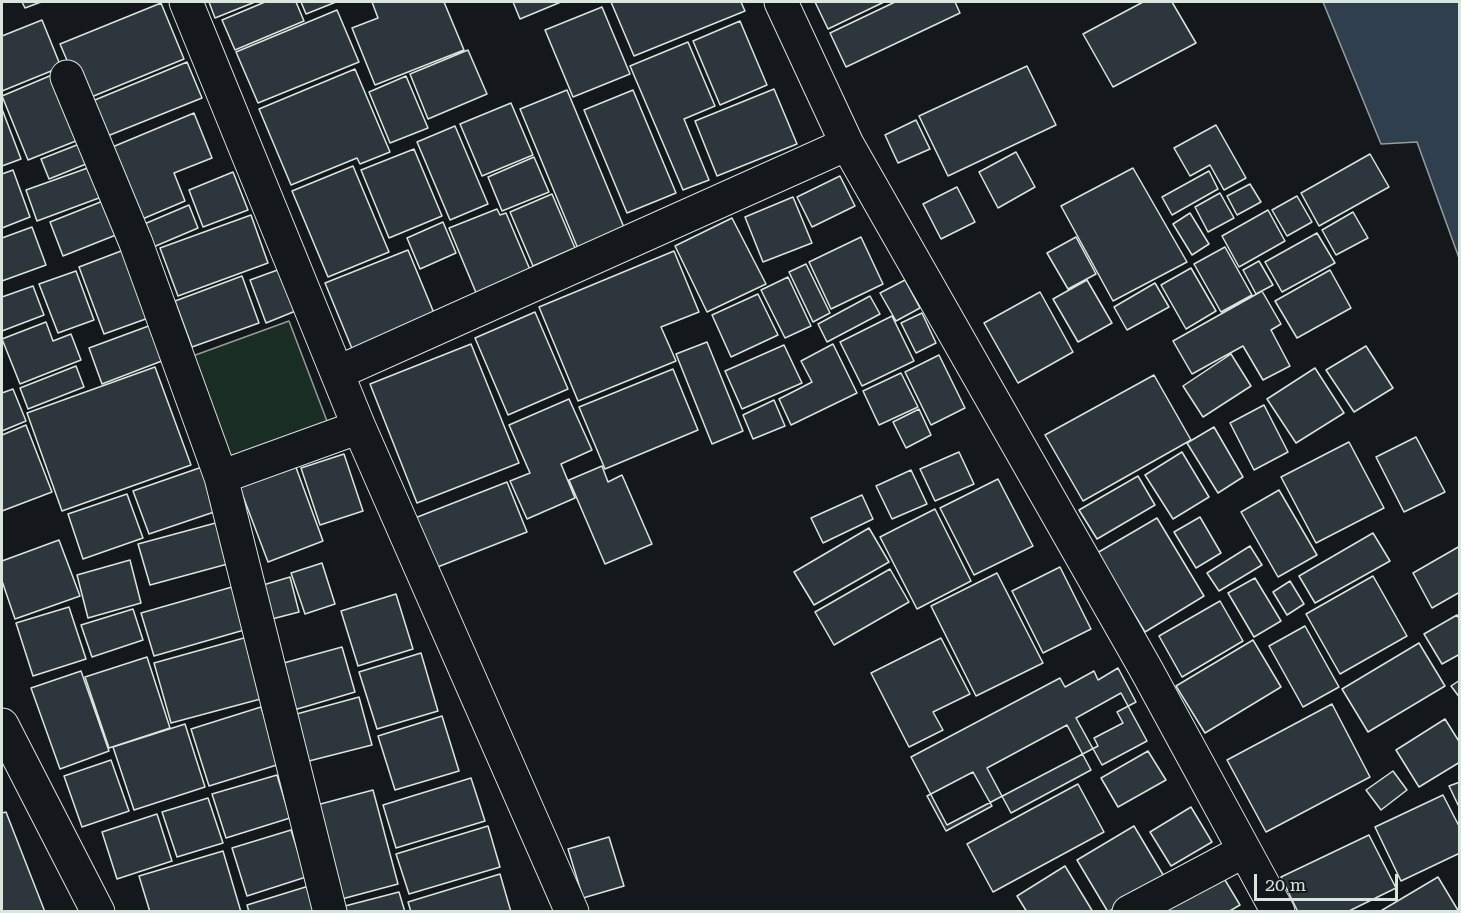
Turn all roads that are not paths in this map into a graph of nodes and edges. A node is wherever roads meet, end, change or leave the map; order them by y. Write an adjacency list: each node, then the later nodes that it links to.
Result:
1 (186, 2): 5 (street)
2 (781, 2): 4 (street)
3 (67, 77): 7 (street)
4 (848, 144): 5 (street); 9 (street)
5 (339, 372): 6 (street)
6 (359, 427): 7 (street); 12 (street)
7 (221, 477): 11 (street)
8 (2, 725): 10 (street)
9 (1244, 851): 13 (street); 14 (street)
10 (98, 912)
11 (330, 912)
12 (572, 912)
13 (1129, 912)
14 (1278, 912)

